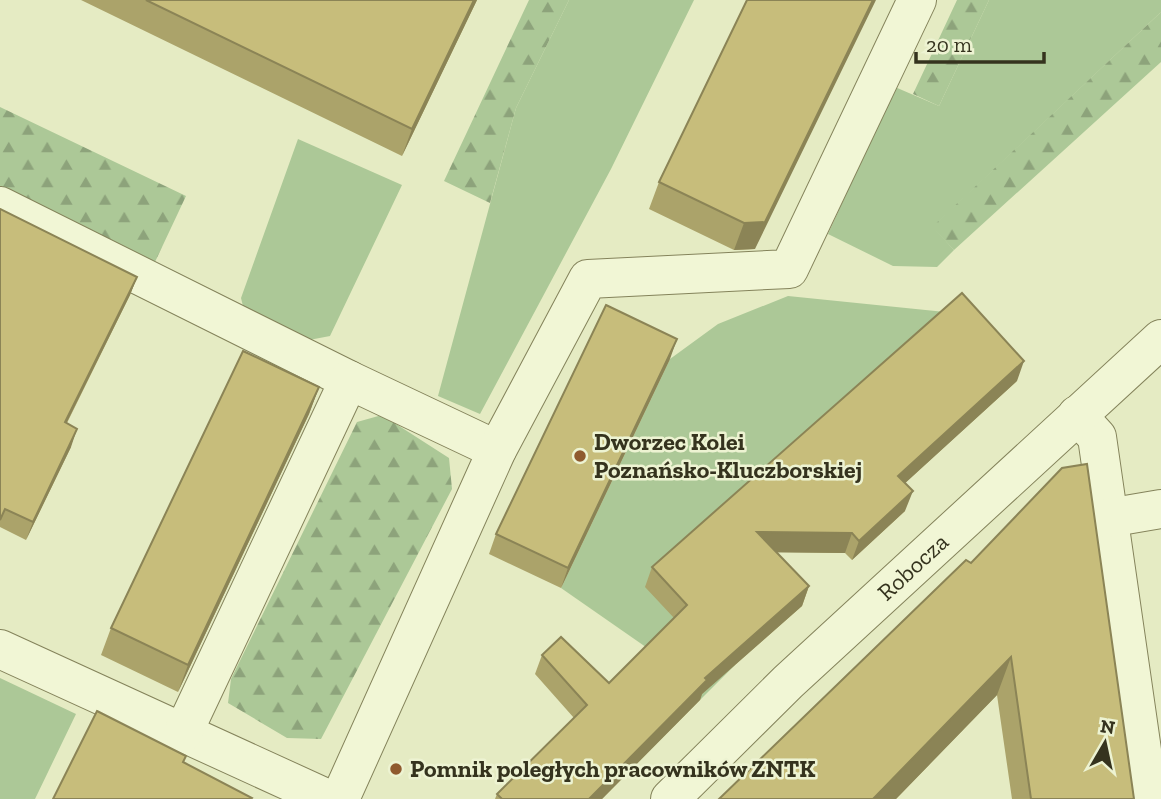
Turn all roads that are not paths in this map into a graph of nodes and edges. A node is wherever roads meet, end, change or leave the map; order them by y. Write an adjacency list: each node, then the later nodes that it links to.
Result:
1 (917, 0): 6 (street)
2 (0, 206): 4 (street)
3 (1161, 339): 5 (street, Robocza)
4 (349, 380): 6 (street); 10 (street)
5 (1077, 415): 8 (street); 13 (street, Robocza)
6 (497, 450): 12 (street)
7 (1161, 509): 8 (street)
8 (1108, 518): 14 (street)
9 (0, 649): 10 (street)
10 (183, 733): 11 (street)
11 (328, 799)
12 (340, 799)
13 (670, 799)
14 (1149, 799)

